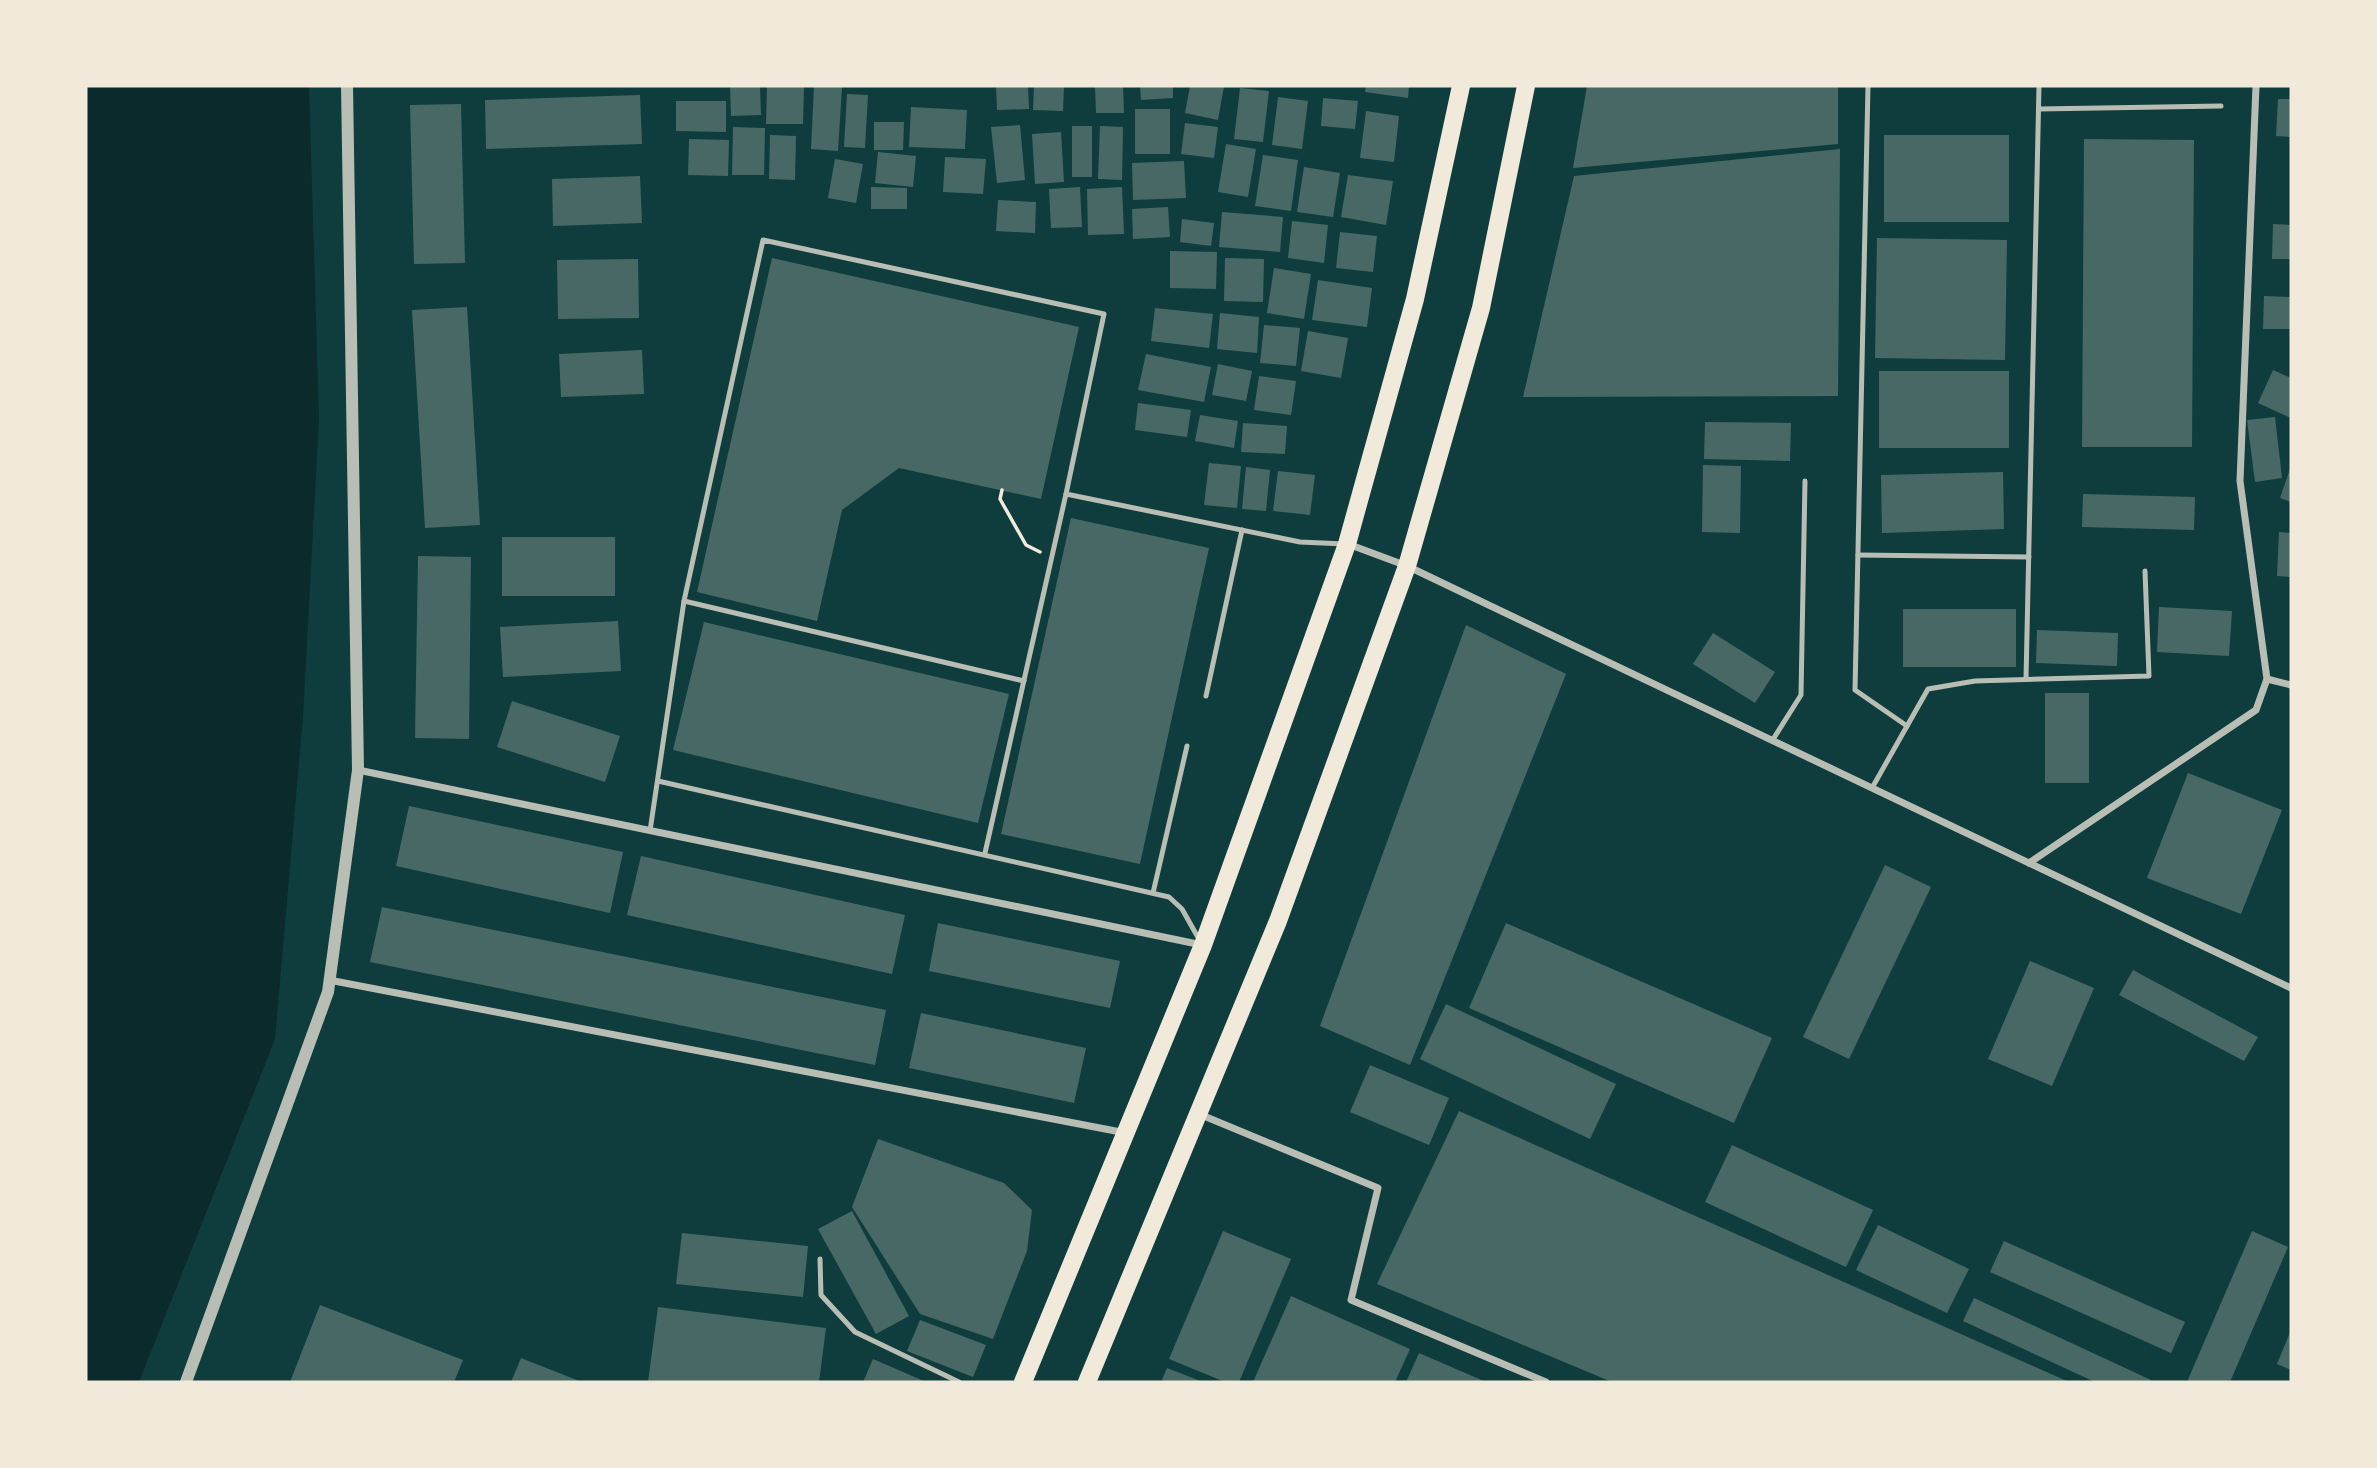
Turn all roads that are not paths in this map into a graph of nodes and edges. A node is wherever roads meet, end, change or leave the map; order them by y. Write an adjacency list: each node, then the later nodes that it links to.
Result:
1 (347, 86): 26 (street)
2 (1461, 86): 12 (main road)
3 (1526, 86): 15 (main road)
4 (1868, 86): 13 (lane)
5 (2039, 86): 8 (lane)
6 (2256, 86): 19 (street)
7 (2221, 106): 8 (lane)
8 (2039, 109): 14 (lane)
9 (1805, 481): 24 (lane)
10 (1066, 494): 11 (lane); 17 (lane); 20 (lane)
11 (1242, 530): 12 (lane); 22 (lane)
12 (1347, 544): 15 (street); 33 (main road)
13 (1858, 555): 14 (lane); 23 (lane)
14 (2029, 557): 18 (lane)
15 (1407, 566): 24 (street); 36 (main road)
16 (2145, 571): 18 (lane)
17 (684, 601): 20 (lane); 27 (lane)
18 (2026, 679): 23 (lane)
19 (2267, 679): 21 (street); 31 (street)
20 (1024, 681): 30 (lane)
21 (2291, 685)
22 (1206, 696)
23 (1907, 726): 28 (lane)
24 (1772, 741): 28 (street)
25 (1187, 746): 32 (lane)
26 (358, 770): 29 (street); 34 (street)
27 (659, 781): 29 (lane); 30 (lane)
28 (1872, 788): 31 (street)
29 (650, 831): 33 (street)
30 (985, 853): 32 (lane)
31 (2029, 863): 35 (street)
32 (1153, 893): 33 (lane)
33 (1203, 945): 37 (main road)
34 (330, 980): 37 (street); 39 (street)
35 (2291, 988)
36 (1198, 1113): 42 (main road); 43 (street)
37 (1127, 1133): 41 (main road)
38 (820, 1259): 40 (lane)
39 (186, 1382)
40 (959, 1382)
41 (1023, 1382)
42 (1087, 1382)
43 (1546, 1382)

